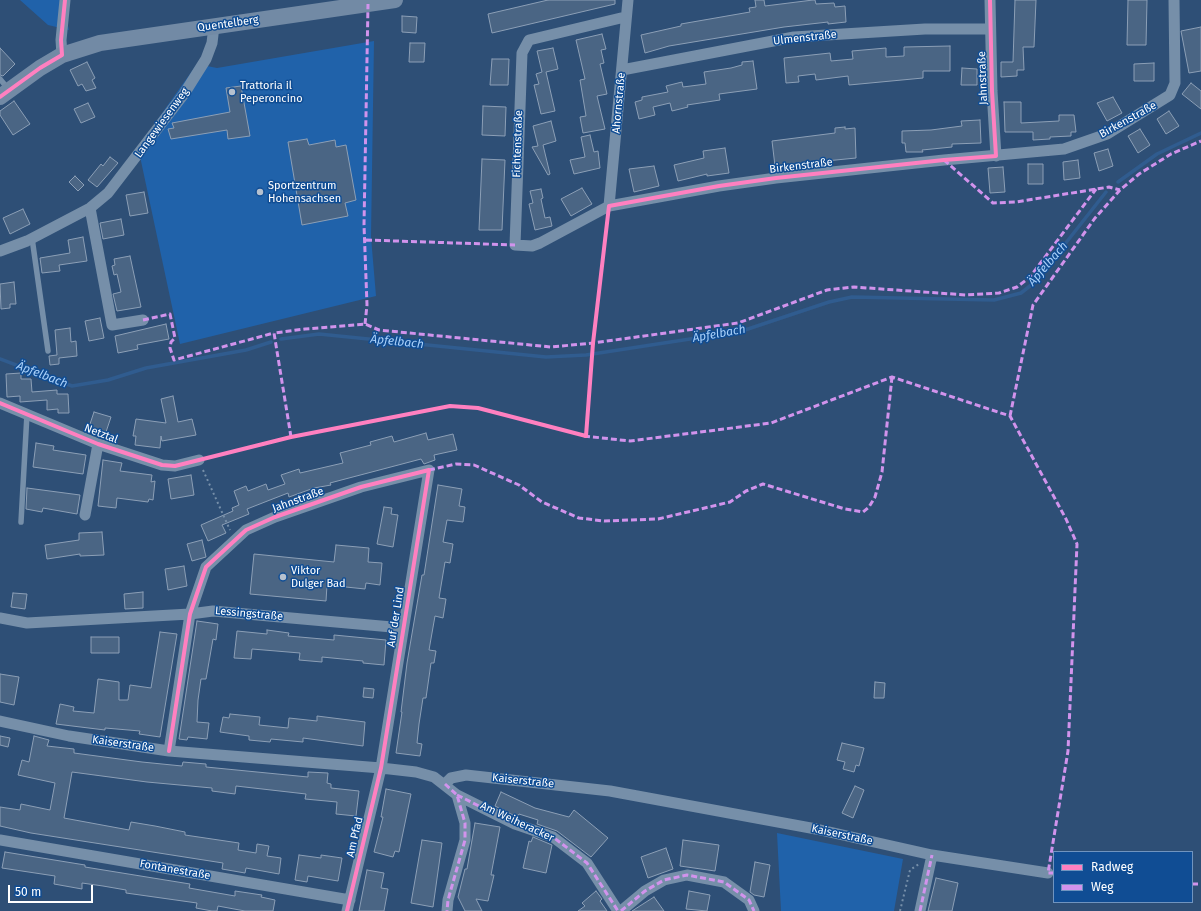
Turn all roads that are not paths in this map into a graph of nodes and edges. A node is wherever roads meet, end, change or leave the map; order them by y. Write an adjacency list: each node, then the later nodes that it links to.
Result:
1 (395, 0): 7 (street, Quentelberg)
2 (628, 0): 6 (street, Ahornstraße)
3 (990, 0): 8 (street, Jahnstraße)
4 (1174, 0): 12 (street, Birkenstraße)
5 (61, 2): 9 (street)
6 (625, 17): 10 (street, Ahornstraße); 13 (street, Fichtenstraße)
7 (214, 26): 9 (street, Quentelberg); 14 (street, Langewiesenweg)
8 (990, 29): 10 (street, Ulmenstraße); 12 (street, Jahnstraße)
9 (62, 55): 11 (street, Quentelberg)
10 (622, 70): 13 (street, Ahornstraße)
11 (3, 89)
12 (996, 156): 13 (street, Birkenstraße)
13 (609, 206)
14 (90, 208): 15 (street, Langewiesenweg); 17 (street)
15 (32, 238): 16 (street, Langewiesenweg); 18 (lane)
16 (0, 250)
17 (143, 320)
18 (48, 351)
19 (0, 403): 20 (street, Netztal)
20 (27, 414): 21 (street, Netztal); 25 (lane)
21 (98, 444): 22 (street, Netztal); 24 (street, Netztal)
22 (199, 460)
23 (429, 470): 26 (street, Jahnstraße); 28 (street, Auf der Lind)
24 (85, 515)
25 (21, 522)
26 (190, 614): 27 (street, Lessingstraße); 28 (street, Lessingstraße); 30 (street, Jahnstraße)
27 (0, 618)
28 (403, 628): 31 (street, Auf der Lind)
29 (0, 721): 30 (street, Kaiserstraße)
30 (169, 751): 31 (street, Kaiserstraße)
31 (381, 768): 32 (street, Kaiserstraße); 37 (street, Am Pfad)
32 (445, 784): 33 (street, Am Weiheracker); 35 (street, Kaiserstraße)
33 (457, 795): 39 (street, Am Weiheracker); 40 (street, Am Weiheracker)
34 (0, 840): 37 (street, Fontanestraße)
35 (932, 855): 36 (street, Kaiserstraße); 43 (street)
36 (1048, 873)
37 (350, 900): 38 (street, Am Pfad)
38 (348, 911)
39 (447, 911)
40 (618, 911)
41 (621, 911): 42 (street)
42 (754, 911)
43 (920, 911)

